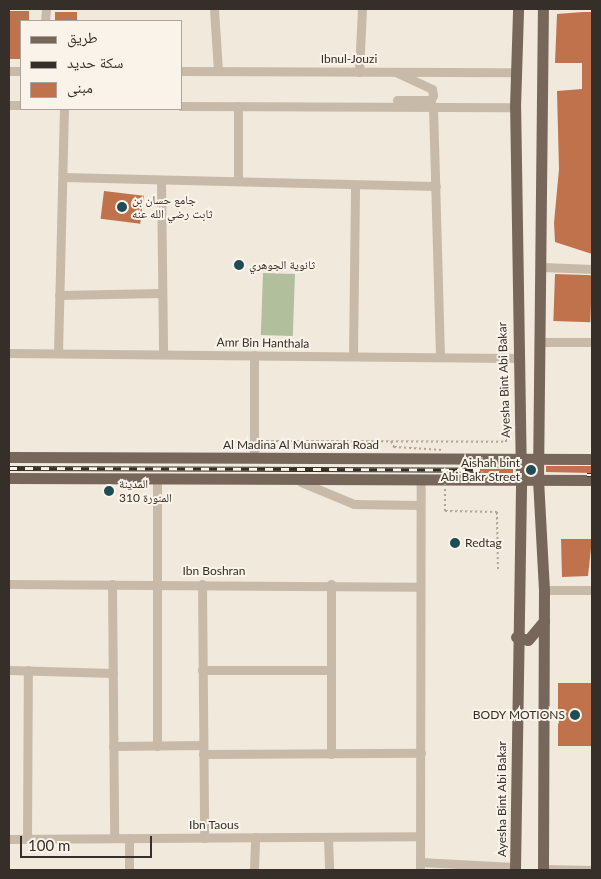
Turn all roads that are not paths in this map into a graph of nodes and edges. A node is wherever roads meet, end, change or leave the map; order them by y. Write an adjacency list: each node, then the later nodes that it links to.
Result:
1 (214, 9): 6 (street)
2 (362, 9): 7 (street)
3 (518, 9): 9 (main road, Ayesha Bint Abi Bakar)
4 (543, 9): 21 (main road)
5 (182, 71): 6 (street, Ibnul-Jouzi)
6 (218, 72): 7 (street, Ibnul-Jouzi)
7 (359, 72): 8 (street, Ibnul-Jouzi)
8 (394, 72): 9 (street, Ibnul-Jouzi); 12 (street)
9 (518, 72): 14 (main road, Ayesha Bint Abi Bakar)
10 (182, 106): 11 (street)
11 (238, 106): 12 (street); 17 (street)
12 (378, 106): 13 (street)
13 (433, 106): 14 (street); 20 (street)
14 (515, 107): 33 (main road, Ayesha Bint Abi Bakar)
15 (64, 110): 16 (street)
16 (63, 177): 18 (street); 24 (street)
17 (238, 180): 18 (street); 19 (street)
18 (161, 181): 23 (street)
19 (355, 186): 20 (street); 31 (street)
20 (436, 186): 32 (street)
21 (543, 267): 22 (street); 25 (main road)
22 (592, 269)
23 (162, 293): 24 (street); 29 (street)
24 (59, 294): 28 (street)
25 (542, 342): 26 (street); 36 (main road)
26 (592, 342)
27 (9, 353): 28 (street, Amr Bin Hanthala)
28 (58, 353): 29 (street, Amr Bin Hanthala)
29 (162, 354): 30 (street, Amr Bin Hanthala)
30 (254, 355): 31 (street, Amr Bin Hanthala); 35 (street)
31 (353, 356): 32 (street, Amr Bin Hanthala)
32 (440, 357): 33 (street, Amr Bin Hanthala)
33 (511, 358): 37 (main road, Ayesha Bint Abi Bakar)
34 (9, 457): 35 (main road, Al Madina Al Munwarah Road)
35 (254, 458): 37 (main road, Al Madina Al Munwarah Road)
36 (539, 458): 37 (main road, Al Madina Al Munwarah Road); 38 (main road, Al Madina Al Munwarah Road); 42 (main road)
37 (520, 459): 41 (main road, Ayesha Bint Abi Bakar)
38 (592, 459)
39 (9, 478): 40 (main road)
40 (158, 478): 45 (main road); 49 (street)
41 (521, 480): 42 (main road); 44 (main road); 56 (main road, Ayesha Bint Abi Bakar)
42 (538, 480): 43 (main road); 53 (main road)
43 (592, 480)
44 (421, 481): 45 (main road); 46 (street)
45 (301, 482): 46 (street)
46 (420, 505): 52 (street)
47 (9, 584): 48 (street, Ibn Boshran)
48 (112, 584): 49 (street, Ibn Boshran); 61 (street)
49 (156, 584): 50 (street, Ibn Boshran); 63 (street)
50 (202, 584): 51 (street, Ibn Boshran); 59 (street)
51 (331, 584): 52 (street, Ibn Boshran); 60 (street)
52 (418, 587): 65 (street)
53 (544, 590): 54 (street); 55 (main road)
54 (592, 590)
55 (544, 621): 56 (main road); 80 (main road)
56 (516, 637): 76 (main road, Ayesha Bint Abi Bakar)
57 (9, 670): 58 (street)
58 (28, 670): 61 (street); 74 (street)
59 (202, 670): 60 (street); 64 (street)
60 (331, 670): 66 (street)
61 (113, 673): 62 (street)
62 (114, 746): 63 (street); 70 (street)
63 (157, 746): 64 (street)
64 (203, 750): 66 (street); 72 (street)
65 (421, 753): 66 (street); 67 (street)
66 (331, 754)
67 (420, 836): 69 (street, Ibn Taous); 75 (street)
68 (254, 837): 69 (street, Ibn Taous); 72 (street, Ibn Taous); 78 (street)
69 (328, 837): 79 (street)
70 (114, 838): 71 (street, Ibn Taous); 74 (street, Ibn Taous)
71 (129, 838): 72 (street, Ibn Taous); 77 (street)
72 (204, 838)
73 (9, 839): 74 (street, Ibn Taous)
74 (27, 839)
75 (420, 866): 76 (street)
76 (518, 869)
77 (129, 870)
78 (254, 870)
79 (329, 870)
80 (542, 870): 81 (street)
81 (592, 870)

